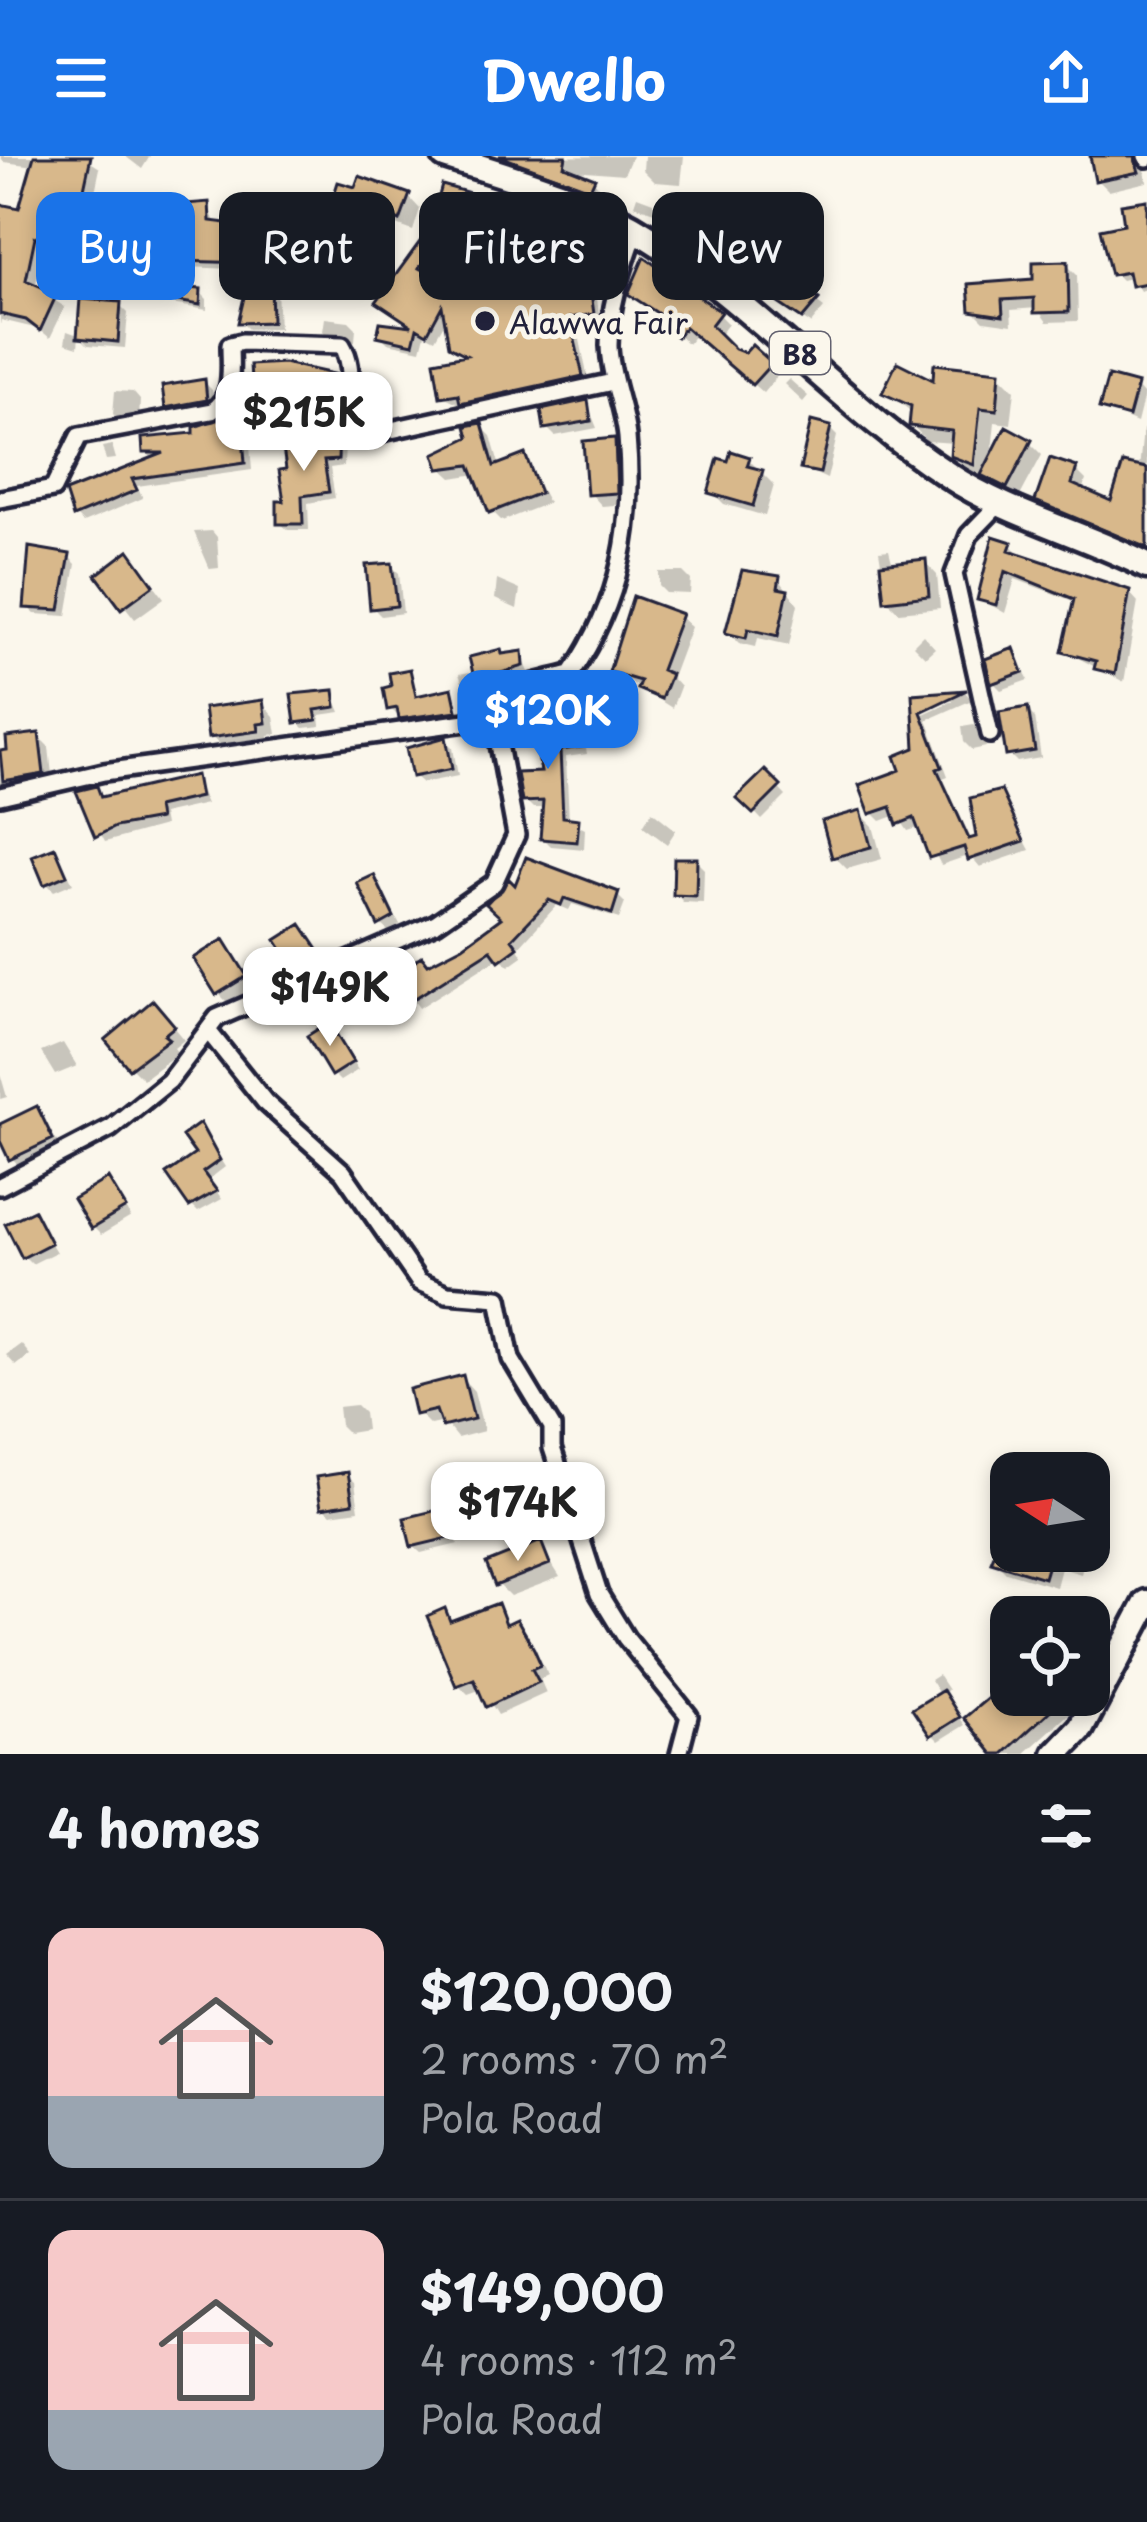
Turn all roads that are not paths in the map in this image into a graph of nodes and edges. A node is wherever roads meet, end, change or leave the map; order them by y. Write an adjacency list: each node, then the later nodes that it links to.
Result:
1 (445, 156): 2 (main road, B8)
2 (636, 230): 3 (street); 5 (main road, B8)
3 (613, 382): 4 (street); 7 (street)
4 (0, 499)
5 (1000, 503): 6 (main road, B8); 8 (street)
6 (1147, 566)
7 (501, 701): 9 (street); 10 (street)
8 (990, 734)
9 (0, 796)
10 (208, 1032): 11 (street); 13 (street)
11 (0, 1186)
12 (1147, 1603): 14 (main road)
13 (679, 1754)
14 (1056, 1754)

